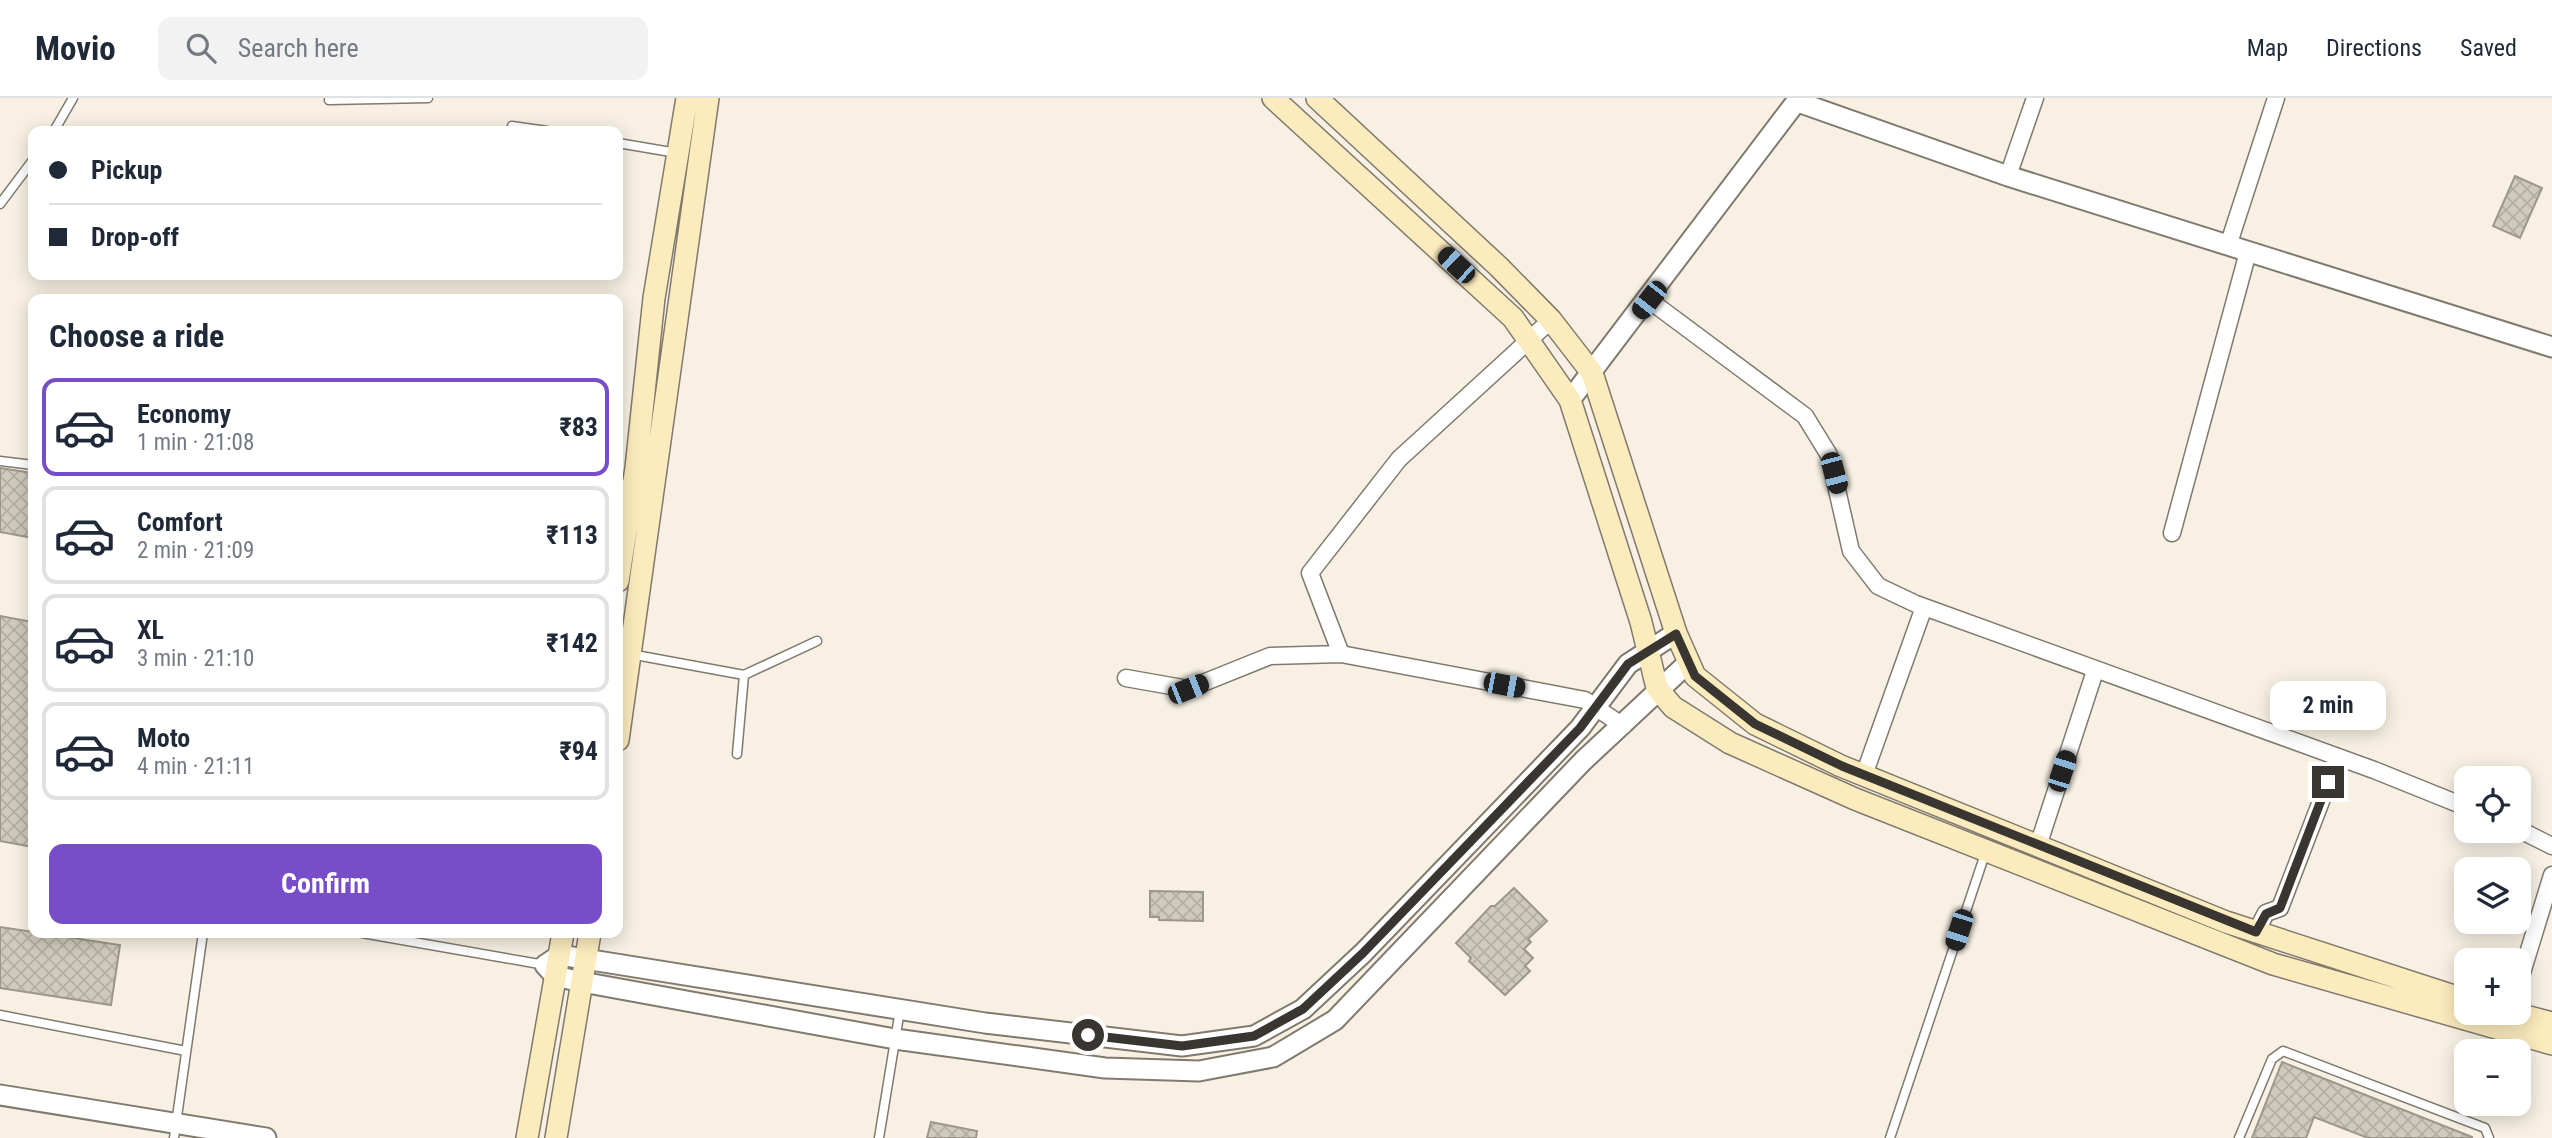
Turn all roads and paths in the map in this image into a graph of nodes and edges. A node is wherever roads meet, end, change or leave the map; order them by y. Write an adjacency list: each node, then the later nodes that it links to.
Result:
1 (73, 98): 12 (lane)
2 (428, 98): 9 (lane)
3 (687, 98): 15 (main road)
4 (708, 98): 35 (main road)
5 (1273, 98): 23 (main road)
6 (1317, 98): 22 (main road)
7 (2035, 98): 17 (street)
8 (2276, 98): 19 (street)
9 (329, 100)
10 (1799, 100): 17 (street); 21 (street)
11 (512, 125): 13 (lane)
12 (57, 126)
13 (518, 126)
14 (623, 144): 15 (lane)
15 (678, 153): 29 (main road)
16 (28, 167): 18 (lane)
17 (2007, 177): 19 (street)
18 (0, 204)
19 (2228, 246): 20 (street)
20 (2248, 252): 24 (street); 30 (street)
21 (1649, 300): 25 (street); 31 (street)
22 (1551, 320): 23 (street); 25 (main road)
23 (1530, 339): 26 (main road); 36 (street)
24 (2552, 347)
25 (1592, 373): 26 (street); 32 (main road)
26 (1570, 400): 34 (main road)
27 (0, 461): 28 (lane)
28 (28, 464)
29 (624, 495)
30 (2172, 533)
31 (1924, 607): 38 (street); 47 (street)
32 (1676, 634): 34 (street); 37 (main road)
33 (817, 641): 39 (lane)
34 (1646, 651): 41 (main road); 43 (street)
35 (630, 654): 39 (lane); 42 (main road)
36 (1341, 654): 40 (street); 43 (street)
37 (1689, 662): 41 (street); 47 (main road)
38 (2095, 671): 46 (street); 51 (street)
39 (744, 675): 45 (lane)
40 (1126, 678)
41 (1657, 688): 44 (street); 53 (main road)
42 (623, 704)
43 (1597, 707): 44 (street); 65 (street)
44 (1623, 726): 69 (street)
45 (737, 754)
46 (2338, 757): 48 (street); 55 (street)
47 (1864, 775): 49 (main road)
48 (2454, 802)
49 (1996, 829): 51 (main road); 53 (lane)
50 (2531, 835): 52 (street)
51 (2038, 846): 55 (main road)
52 (2552, 846)
53 (1985, 852): 68 (main road); 78 (lane)
54 (2552, 875): 60 (street)
55 (2256, 932): 64 (main road)
56 (202, 938): 70 (lane)
57 (391, 938): 62 (lane)
58 (562, 938): 62 (main road)
59 (589, 938): 61 (main road)
60 (2530, 948)
61 (586, 960): 62 (street); 63 (main road); 65 (street)
62 (554, 966): 63 (street); 75 (main road)
63 (582, 982): 69 (street); 76 (main road)
64 (2454, 996)
65 (900, 1009): 69 (lane)
66 (0, 1015): 70 (lane)
67 (2531, 1024): 68 (main road)
68 (2548, 1036): 71 (main road)
69 (895, 1038): 77 (lane)
70 (186, 1051): 73 (lane)
71 (2552, 1060)
72 (0, 1095): 73 (street)
73 (174, 1131): 74 (street)
74 (266, 1138)
75 (527, 1138)
76 (556, 1138)
77 (879, 1138)
78 (1891, 1138)
79 (2239, 1138): 80 (lane)
80 (2489, 1138)

